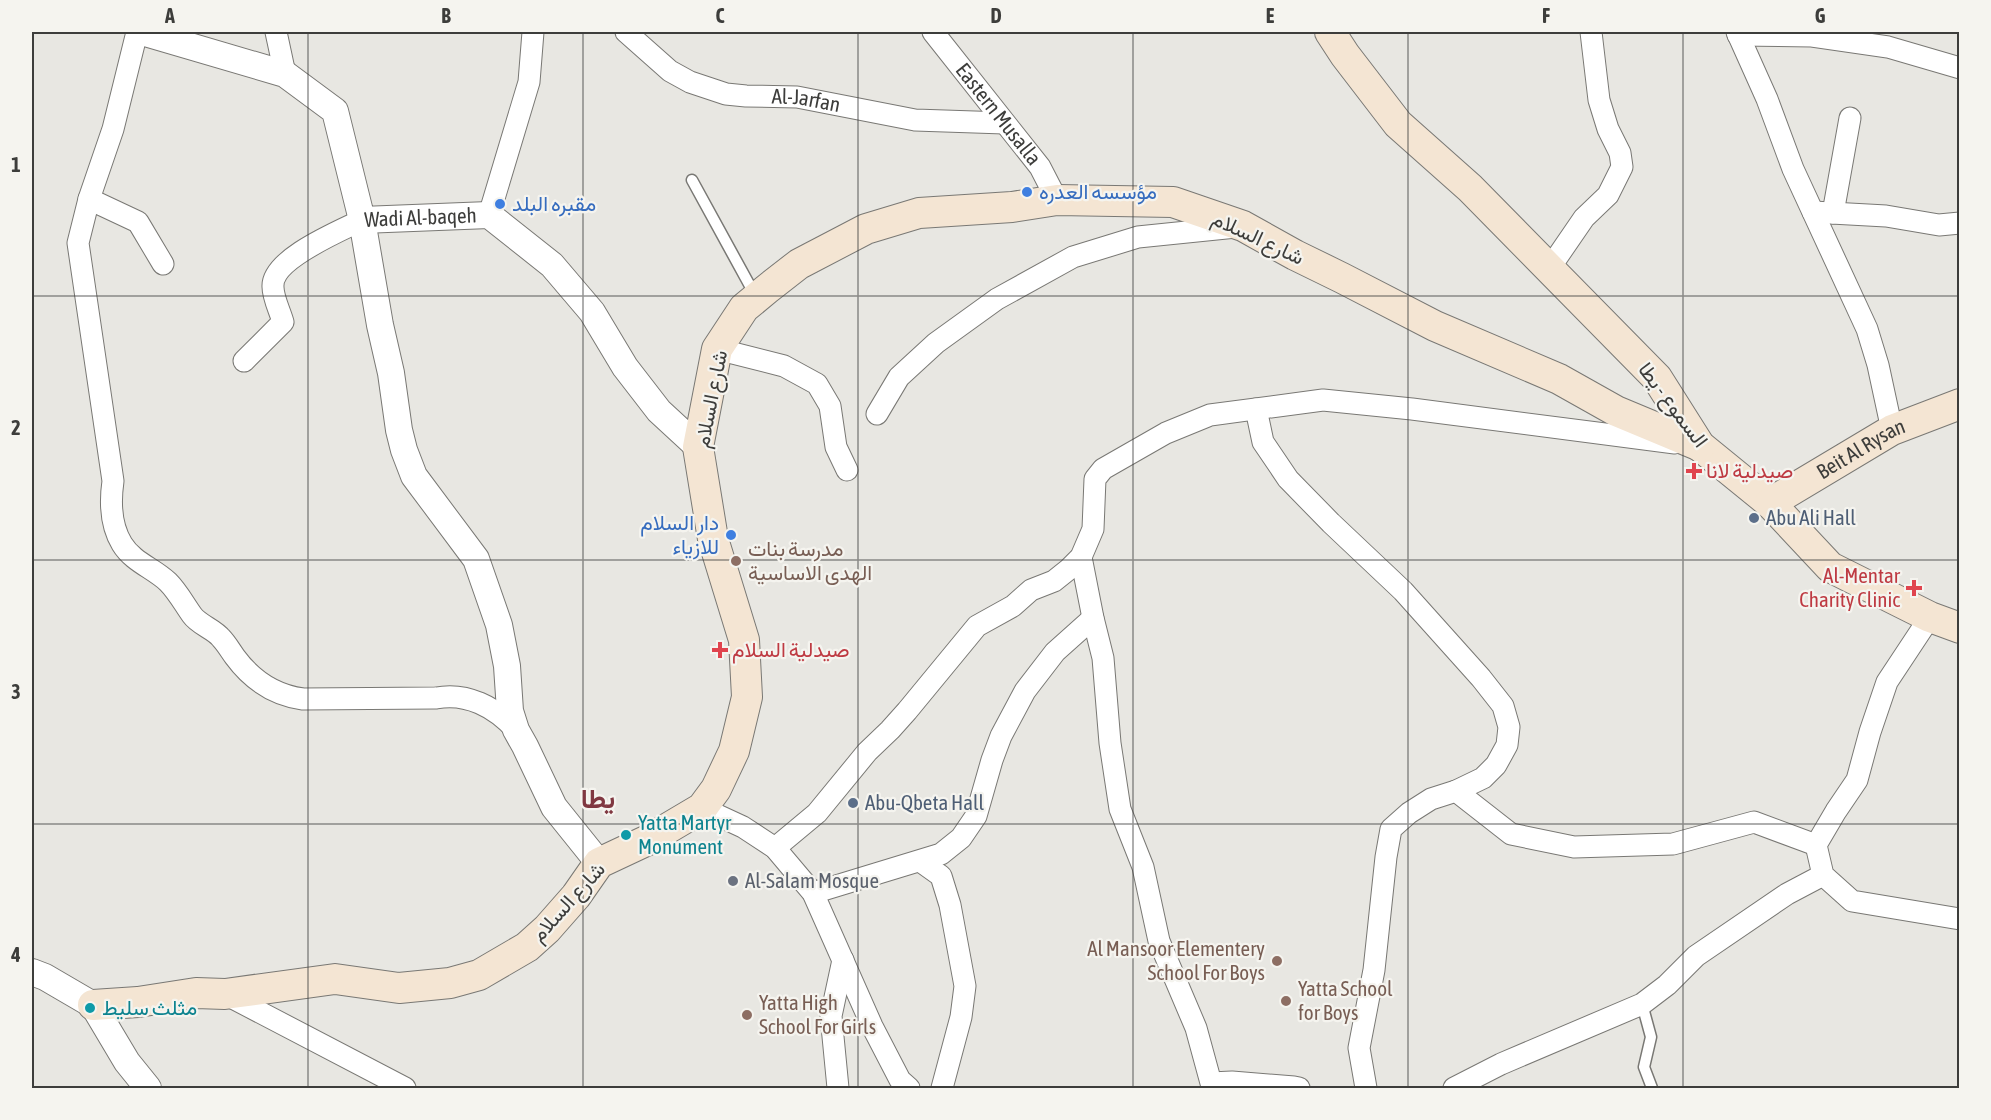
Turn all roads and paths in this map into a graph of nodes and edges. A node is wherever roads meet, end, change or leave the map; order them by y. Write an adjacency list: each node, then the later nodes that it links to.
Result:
1 (140, 32): 11 (street, Wadi Al-baqeh); 16 (street)
2 (276, 32): 11 (street)
3 (533, 32): 19 (street)
4 (626, 32): 13 (street, Al-Jarfan)
5 (933, 32): 13 (street, Eastern Musalla)
6 (1330, 32): 15 (main road, السموع - يطا)
7 (1351, 32): 15 (main road, السموع - يطا)
8 (1592, 32): 24 (street)
9 (1738, 33): 10 (street); 18 (street)
10 (1959, 68)
11 (285, 74): 20 (street, Wadi Al-baqeh)
12 (1850, 118): 18 (street)
13 (1004, 123): 17 (street, Eastern Musalla)
14 (692, 180): 25 (lane)
15 (1470, 188): 24 (main road, السموع - يطا)
16 (89, 199): 23 (street); 40 (street)
17 (1058, 200): 22 (main road, شارع السلام); 25 (main road, شارع السلام)
18 (1823, 213): 21 (street); 31 (street)
19 (489, 215): 20 (street, Wadi Al-baqeh); 33 (street, Wadi Al-baqeh)
20 (362, 220): 27 (street); 40 (street)
21 (1959, 223)
22 (1243, 226): 30 (street); 32 (main road, شارع السلام)
23 (163, 264)
24 (1549, 268): 32 (main road, السموع - يطا)
25 (757, 298): 26 (main road, شارع السلام)
26 (717, 349): 33 (main road, شارع السلام); 34 (street)
27 (244, 361)
28 (1959, 405): 31 (main road, Beit Al Rysan)
29 (1256, 409): 32 (street); 36 (street); 41 (street)
30 (877, 414)
31 (1892, 430): 35 (main road, Beit Al Rysan)
32 (1700, 446): 35 (main road, السموع - يطا)
33 (698, 447): 42 (main road, شارع السلام)
34 (847, 470)
35 (1770, 503): 37 (main road, السموع - يطا)
36 (1081, 557): 38 (street); 44 (street)
37 (1930, 617): 39 (main road, السموع - يطا); 43 (street)
38 (1093, 618): 45 (street); 55 (street)
39 (1959, 628)
40 (516, 730): 46 (street)
41 (1456, 791): 43 (street); 62 (street)
42 (702, 808): 44 (street); 46 (main road, شارع السلام)
43 (1816, 845): 47 (street)
44 (775, 848): 48 (street)
45 (920, 861): 48 (street); 60 (street)
46 (599, 863): 52 (main road, شارع السلام)
47 (1823, 875): 49 (street); 54 (street)
48 (813, 893): 50 (street)
49 (1959, 919)
50 (843, 960): 58 (street); 59 (street)
51 (32, 972): 53 (street)
52 (225, 994): 53 (main road, شارع السلام); 57 (street)
53 (93, 1005): 56 (street)
54 (1642, 1005): 63 (street); 64 (lane)
55 (1208, 1086): 61 (street)
56 (148, 1089)
57 (405, 1089)
58 (838, 1089)
59 (909, 1089)
60 (942, 1089)
61 (1299, 1089)
62 (1366, 1089)
63 (1454, 1089)
64 (1652, 1089)

